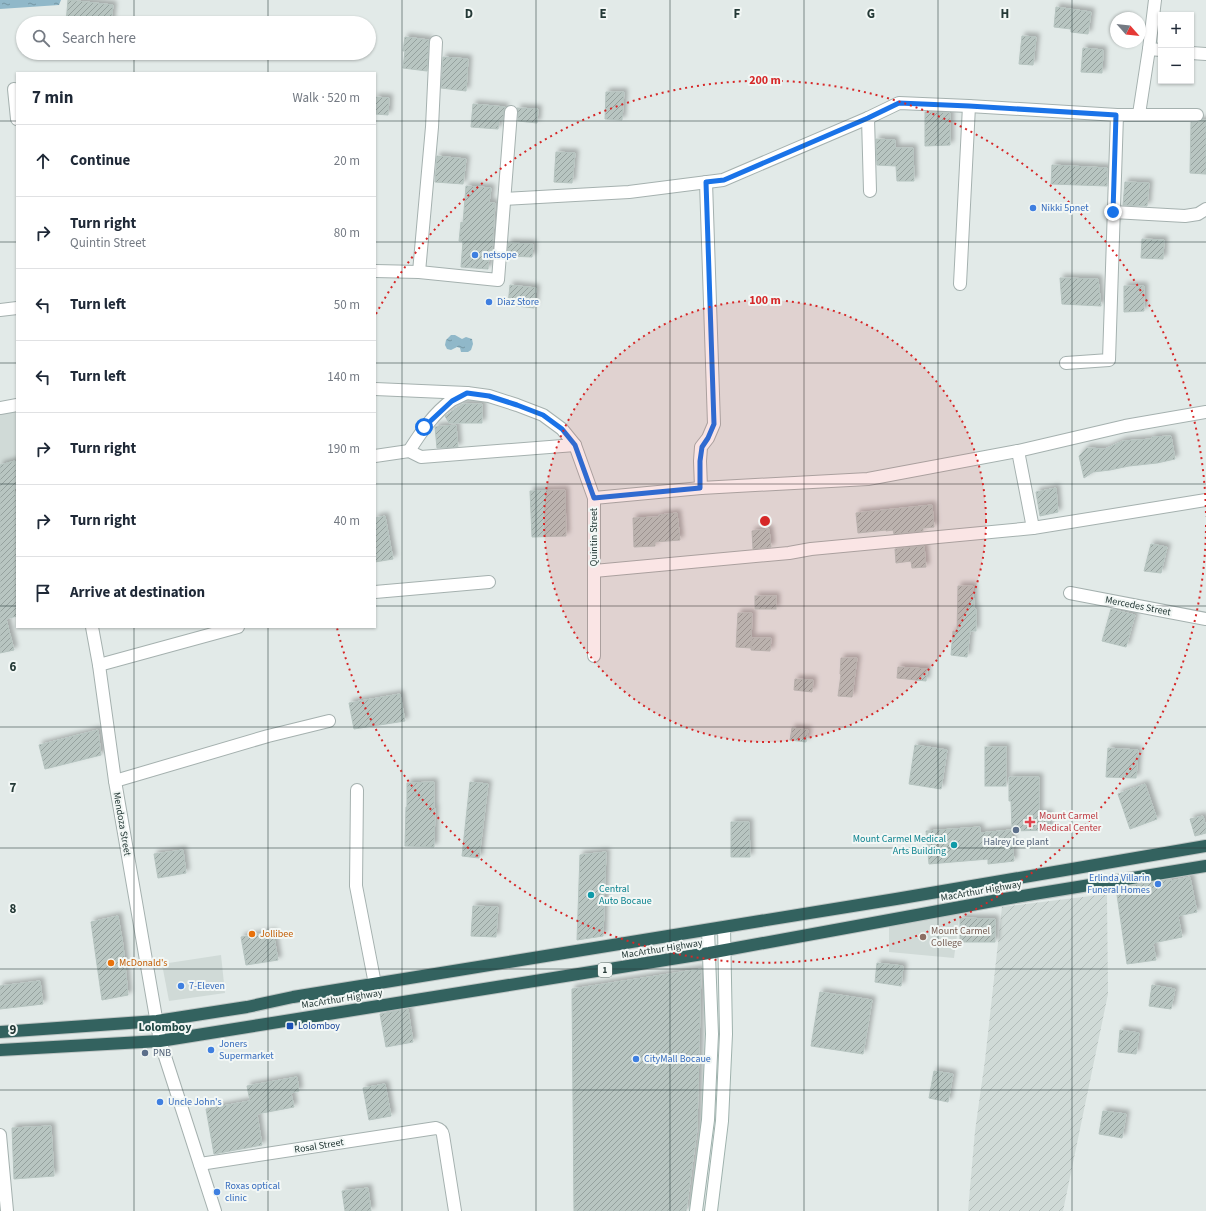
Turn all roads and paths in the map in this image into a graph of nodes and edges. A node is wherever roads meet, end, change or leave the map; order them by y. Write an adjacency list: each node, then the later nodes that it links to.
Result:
1 (1155, 0): 3 (street)
2 (436, 42): 20 (street)
3 (1155, 50): 10 (street)
4 (1194, 53): 5 (street)
5 (1206, 54)
6 (14, 89): 8 (street)
7 (969, 106): 11 (street); 13 (street); 21 (street)
8 (16, 109)
9 (511, 112): 16 (street)
10 (1139, 114): 11 (street); 12 (street)
11 (1116, 115): 18 (street)
12 (1197, 115)
13 (868, 118): 14 (street); 15 (street)
14 (706, 182): 16 (street); 34 (street)
15 (870, 191)
16 (505, 199): 20 (street)
17 (1206, 209): 18 (street)
18 (1113, 212): 24 (street)
19 (376, 271): 20 (street)
20 (419, 272)
21 (960, 284)
22 (16, 308): 23 (street)
23 (0, 310)
24 (1066, 363)
25 (376, 389): 26 (street, Quintin Street)
26 (467, 393): 30 (street, Quintin Street); 31 (street)
27 (16, 405): 28 (street)
28 (0, 408)
29 (1206, 412): 32 (street)
30 (575, 445): 31 (street); 35 (street, Quintin Street)
31 (409, 451): 33 (street)
32 (1018, 451): 34 (street); 37 (street)
33 (376, 456)
34 (700, 488): 35 (street)
35 (594, 498): 38 (street, Quintin Street)
36 (1206, 500): 37 (street)
37 (1033, 528): 38 (street)
38 (594, 571): 45 (street, Quintin Street)
39 (489, 582): 40 (street)
40 (376, 592)
41 (1070, 593): 42 (street, Mercedes Street)
42 (1206, 619)
43 (92, 628): 46 (street, Mendoza Street)
44 (234, 628): 46 (street)
45 (594, 656)
46 (99, 665): 48 (street, Mendoza Street)
47 (329, 721): 48 (street)
48 (115, 781): 57 (street, Mendoza Street)
49 (357, 790): 56 (street)
50 (1206, 846): 52 (highway, MacArthur Highway)
51 (1206, 866): 54 (highway, MacArthur Highway / 1)
52 (724, 927): 53 (highway, MacArthur Highway); 54 (street)
53 (708, 930): 55 (street); 56 (highway, MacArthur Highway)
54 (724, 950): 55 (highway, MacArthur Highway / 1); 67 (street)
55 (709, 953): 59 (highway, MacArthur Highway / 1); 66 (street)
56 (375, 984): 57 (highway, MacArthur Highway)
57 (156, 1021): 58 (highway, MacArthur Highway); 59 (street, Mendoza Street)
58 (0, 1032)
59 (160, 1041): 60 (highway, MacArthur Highway / 1); 62 (street, Mendoza Street)
60 (0, 1050)
61 (0, 1135): 63 (street)
62 (200, 1164): 64 (street, Mendoza Street); 65 (street, Rosal Street)
63 (8, 1211)
64 (215, 1211)
65 (455, 1211)
66 (696, 1211)
67 (711, 1211)

